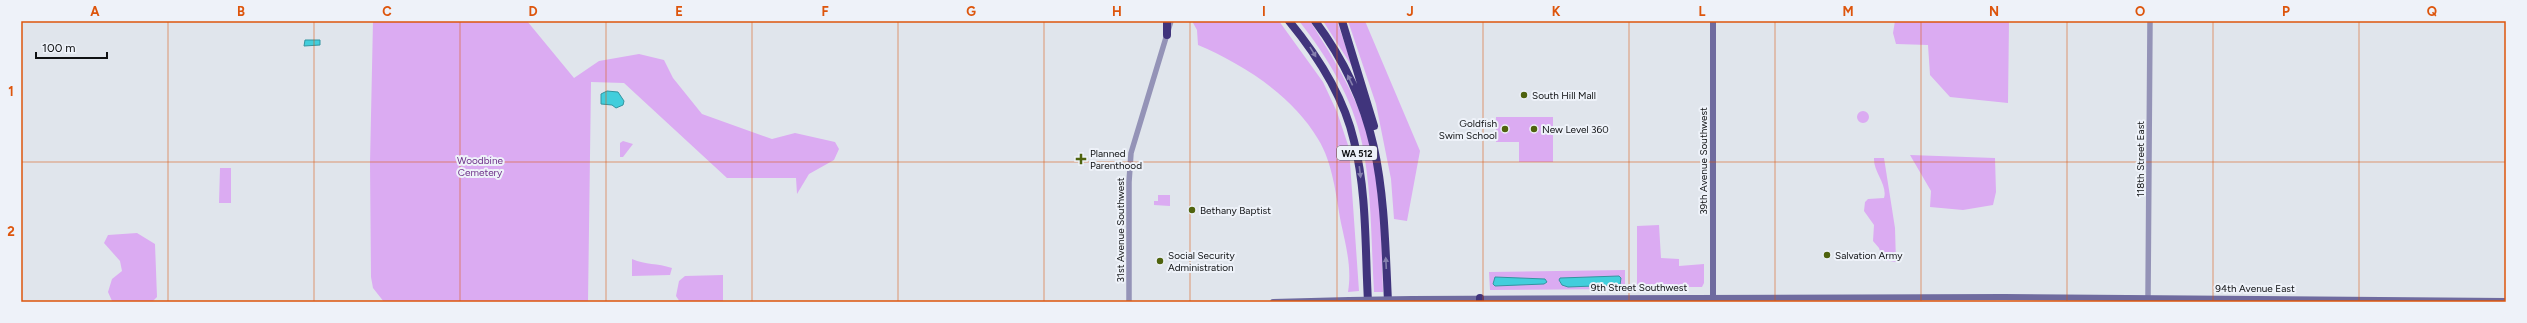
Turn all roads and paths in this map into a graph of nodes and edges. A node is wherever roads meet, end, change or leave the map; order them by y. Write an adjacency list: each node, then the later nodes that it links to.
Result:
1 (1167, 21): 8 (highway)
2 (1171, 21): 8 (street, 31st Avenue Southwest)
3 (1289, 21): 17 (highway, WA 512, one-way to 17)
4 (1315, 21): 9 (highway, WA 512, one-way to 4)
5 (1342, 21): 9 (highway)
6 (1713, 21): 12 (main road, 39th Avenue Southwest)
7 (2150, 21): 11 (street, 118th Street East)
8 (1167, 36): 15 (street, 31st Avenue Southwest)
9 (1383, 198): 18 (highway, WA 512, one-way to 9)
10 (2004, 297): 11 (main road, 94th Avenue East); 12 (main road, 9th Street Southwest)
11 (2148, 298): 14 (main road, 94th Avenue East)
12 (1713, 299): 13 (main road, 9th Street Southwest)
13 (1480, 300): 16 (main road, 9th Street Southwest, bridge)
14 (2506, 301)
15 (1129, 302)
16 (1273, 302)
17 (1368, 302)
18 (1388, 302)

